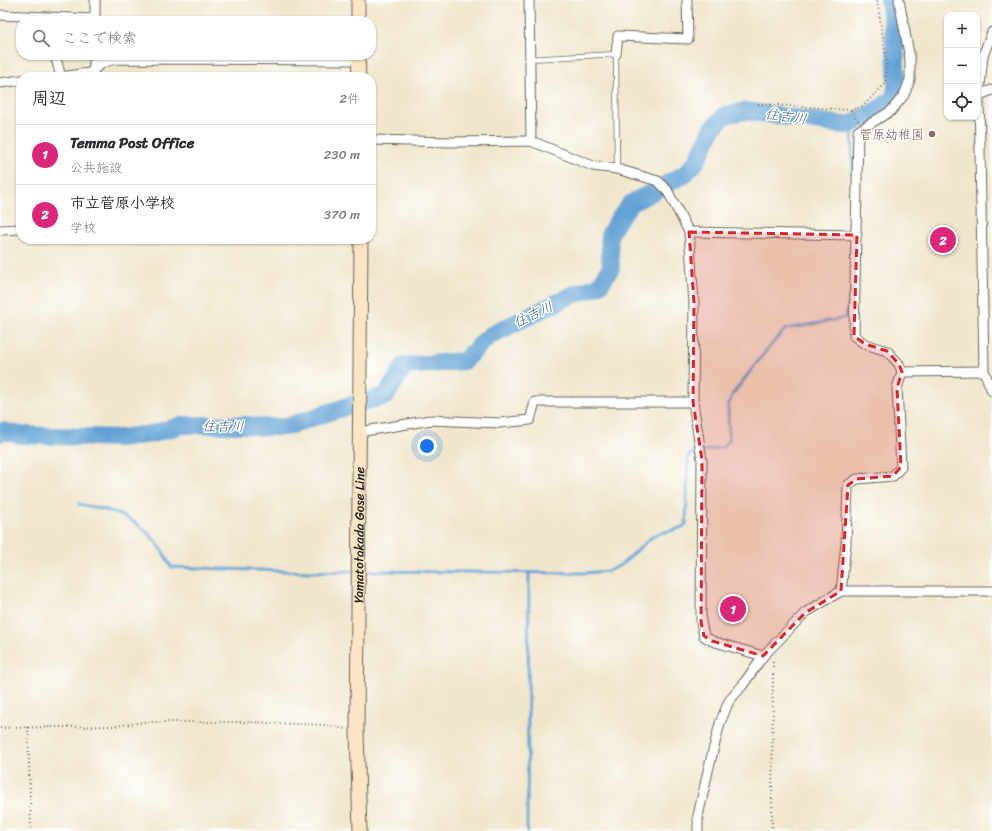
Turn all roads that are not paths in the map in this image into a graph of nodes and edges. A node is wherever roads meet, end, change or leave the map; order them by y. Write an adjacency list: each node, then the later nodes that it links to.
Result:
1 (95, 0): 7 (street)
2 (358, 0): 8 (main road)
3 (529, 0): 12 (street)
4 (688, 0): 11 (street)
5 (899, 0): 33 (street)
6 (0, 15): 9 (street)
7 (95, 16)
8 (358, 16)
9 (16, 17)
10 (992, 32): 23 (street)
11 (616, 54): 12 (lane); 29 (lane)
12 (530, 59): 28 (street)
13 (56, 60): 18 (street)
14 (94, 60): 17 (street)
15 (118, 60): 17 (street)
16 (358, 60): 20 (main road)
17 (94, 70): 19 (street)
18 (59, 72)
19 (89, 72)
20 (359, 72)
21 (16, 81): 22 (street)
22 (0, 83)
23 (980, 85)
24 (992, 90): 25 (street)
25 (980, 95)
26 (979, 120): 35 (street)
27 (376, 140): 28 (street)
28 (531, 141): 29 (street)
29 (617, 169): 32 (street)
30 (16, 229): 31 (street)
31 (0, 230)
32 (689, 232): 33 (street); 38 (street)
33 (857, 235): 36 (street)
34 (361, 244): 39 (main road, Yamatotakada Gose Line)
35 (984, 371): 36 (street); 37 (street)
36 (902, 372): 40 (street)
37 (992, 391)
38 (693, 402): 39 (street); 42 (street)
39 (359, 432): 43 (main road, Yamatotakada Gose Line)
40 (841, 590): 41 (street); 42 (street)
41 (992, 591)
42 (763, 656): 44 (street)
43 (360, 831)
44 (698, 831)

